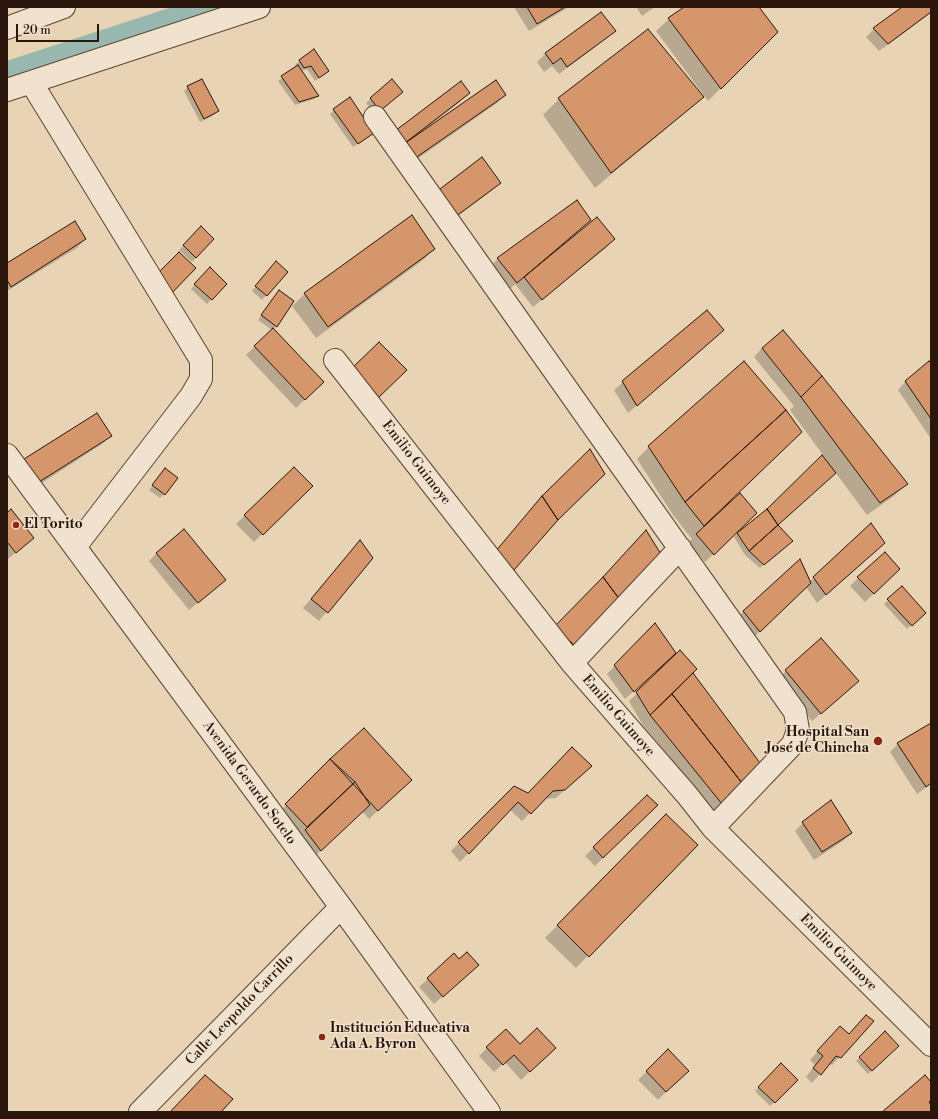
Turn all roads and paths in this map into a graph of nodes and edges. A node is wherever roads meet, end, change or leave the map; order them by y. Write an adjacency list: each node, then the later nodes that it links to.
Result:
1 (64, 7): 3 (street)
2 (259, 7): 4 (street)
3 (7, 28)
4 (31, 82): 5 (street); 9 (street)
5 (7, 90)
6 (375, 117): 10 (street)
7 (335, 360): 11 (street, Emilio Guimoye)
8 (8, 458): 9 (street, Avenida Gerardo Sotelo)
9 (76, 547): 13 (street, Avenida Gerardo Sotelo)
10 (680, 548): 11 (street); 12 (street)
11 (572, 662): 12 (street, Emilio Guimoye)
12 (713, 828): 14 (street, Emilio Guimoye)
13 (341, 907): 15 (street, Calle Leopoldo Carrillo); 16 (street, Avenida Gerardo Sotelo)
14 (931, 1046)
15 (140, 1112)
16 (489, 1112)

